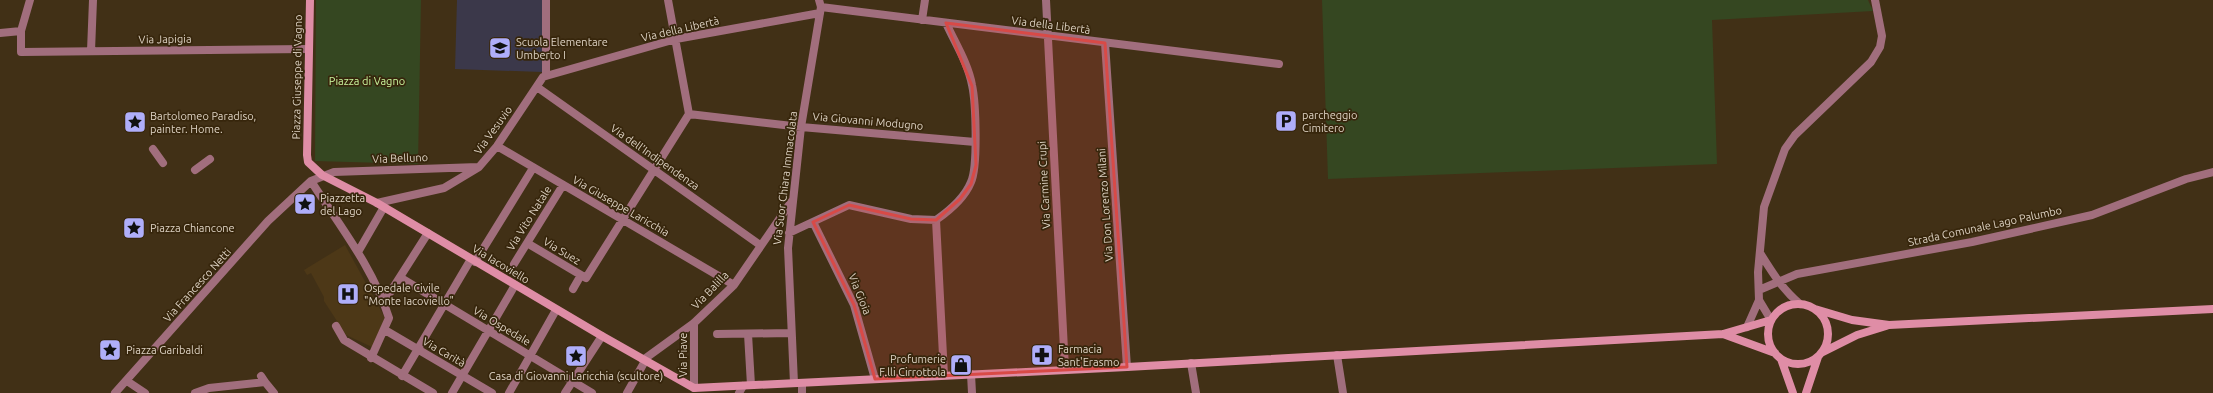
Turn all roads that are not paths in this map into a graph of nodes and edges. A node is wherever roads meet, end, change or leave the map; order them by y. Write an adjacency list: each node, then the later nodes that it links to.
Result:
1 (30, 0): 12 (street)
2 (92, 0): 18 (street)
3 (310, 0): 17 (main road, Piazza Giuseppe di Vagno)
4 (546, 0): 20 (street)
5 (668, 0): 15 (street)
6 (925, 0): 10 (street)
7 (1046, 0): 14 (street, Via Carmine Crupi)
8 (1874, 0): 48 (street)
9 (820, 7): 10 (street, Via della Libertà); 15 (street, Via della Libertà); 23 (street, Via Suor Chiara Immacolata)
10 (922, 20): 11 (street, Via della Libertà)
11 (946, 23): 14 (street, Via della Libertà); 24 (street)
12 (21, 30): 13 (street); 18 (street, Via Japigia)
13 (0, 33)
14 (1047, 35): 16 (street, Via della Libertà); 86 (street, Via Carmine Crupi)
15 (676, 39): 20 (street, Via della Libertà); 22 (street)
16 (1104, 42): 19 (street, Via della Libertà); 85 (street, Via Don Lorenzo Milani)
17 (309, 49): 18 (street, Via Japigia); 27 (main road, Piazza Giuseppe di Vagno)
18 (91, 51)
19 (1279, 64)
20 (546, 76): 21 (street, Via Vesuvio)
21 (537, 87): 25 (street, Via Vesuvio); 32 (street, Via dell'Indipendenza)
22 (689, 114): 23 (street, Via Giovanni Modugno); 32 (street)
23 (801, 126): 24 (street, Via Giovanni Modugno); 38 (street, Via Suor Chiara Immacolata)
24 (975, 142): 41 (street)
25 (497, 146): 30 (street, Via Vesuvio); 31 (street, Via Giuseppe Laricchia)
26 (153, 149): 29 (street)
27 (307, 155): 35 (main road, Via Iacoviello)
28 (210, 159): 33 (street)
29 (163, 163)
30 (479, 167): 35 (street, Via Belluno); 39 (street, Via Vesuvio)
31 (533, 168): 37 (street, Via Giuseppe Laricchia); 49 (street)
32 (653, 169): 40 (street); 46 (street, Via dell'Indipendenza)
33 (195, 170)
34 (2213, 172): 53 (street, Strada Comunale Lago Palumbo)
35 (322, 175): 36 (street, Via Francesco Netti); 39 (main road, Via Iacoviello)
36 (311, 181): 47 (street); 92 (street, Via Francesco Netti)
37 (563, 185): 40 (street, Via Giuseppe Laricchia); 45 (street, Via Vito Natale)
38 (792, 201): 44 (street, Via Suor Chiara Immacolata); 46 (street, Via Balilla)
39 (380, 205): 43 (main road, Via Iacoviello); 47 (street)
40 (622, 220): 51 (street); 55 (street, Via Giuseppe Laricchia)
41 (936, 220): 42 (street); 88 (street)
42 (813, 222): 44 (street); 91 (street, Via Gioia)
43 (428, 233): 49 (main road, Via Iacoviello); 52 (street)
44 (789, 233): 72 (street, Via Suor Chiara Immacolata)
45 (526, 243): 50 (street, Via Vito Natale); 51 (street, Via Suez)
46 (760, 245): 55 (street, Via Balilla)
47 (358, 252): 59 (street)
48 (1760, 252): 53 (street); 57 (street)
49 (473, 261): 54 (main road, Via Iacoviello); 60 (street)
50 (514, 264)
51 (584, 277): 56 (street)
52 (401, 278): 59 (street); 60 (street, Via Ospedale)
53 (1777, 281): 57 (street, Strada Comunale Lago Palumbo); 61 (street)
54 (515, 285): 64 (main road, Via Iacoviello); 71 (street)
55 (734, 285): 66 (street, Via Balilla)
56 (573, 289)
57 (1759, 290): 58 (street)
58 (1759, 300): 65 (street); 69 (street)
59 (384, 302): 70 (street)
60 (444, 304): 71 (street, Via Ospedale); 77 (street)
61 (1800, 304): 62 (main road); 65 (main road)
62 (1815, 309): 67 (main road); 79 (main road)
63 (2213, 309): 67 (main road)
64 (556, 310): 76 (main road, Via Iacoviello); 81 (street)
65 (1771, 320): 69 (main road); 80 (main road)
66 (694, 322): 83 (street, Via Balilla); 96 (street, Via Piave)
67 (1888, 325): 79 (main road)
68 (336, 326): 82 (street)
69 (1747, 327): 75 (main road)
70 (385, 330): 77 (street, Via Carità); 82 (street)
71 (488, 331): 81 (street, Via Ospedale); 90 (street)
72 (791, 333): 74 (street); 94 (street, Via Suor Chiara Immacolata)
73 (717, 334): 74 (street)
74 (748, 334): 95 (street)
75 (1723, 334): 78 (main road); 80 (main road)
76 (602, 336): 83 (main road, Via Iacoviello); 93 (street)
77 (417, 350): 89 (street); 90 (street, Via Carità)
78 (1338, 355): 84 (main road); 112 (street)
79 (1820, 355): 80 (main road); 114 (main road)
80 (1778, 356): 113 (main road)
81 (531, 357): 93 (street, Via Ospedale); 105 (street)
82 (371, 358): 89 (street)
83 (644, 360): 96 (main road, Via Iacoviello); 108 (street)
84 (1191, 363): 85 (main road); 111 (street)
85 (1127, 367): 86 (main road)
86 (1065, 369): 87 (main road)
87 (971, 374): 88 (main road); 110 (street)
88 (944, 375): 91 (main road)
89 (402, 376): 102 (street)
90 (462, 376): 103 (street); 104 (street, Via Carità)
91 (875, 379): 94 (main road)
92 (127, 381): 98 (street, Via Francesco Netti); 99 (street)
93 (572, 381): 106 (street); 107 (street, Via Ospedale)
94 (798, 383): 95 (main road); 109 (street, Via Suor Chiara Immacolata)
95 (744, 388): 96 (main road)
96 (691, 389)
97 (223, 390): 100 (street); 101 (street)
98 (115, 393)
99 (145, 393)
100 (195, 393)
101 (274, 393)
102 (433, 393)
103 (452, 393)
104 (492, 393)
105 (509, 393)
106 (565, 393)
107 (592, 393)
108 (627, 393)
109 (802, 393)
110 (972, 393)
111 (1196, 393)
112 (1342, 393)
113 (1793, 393)
114 (1806, 393)

